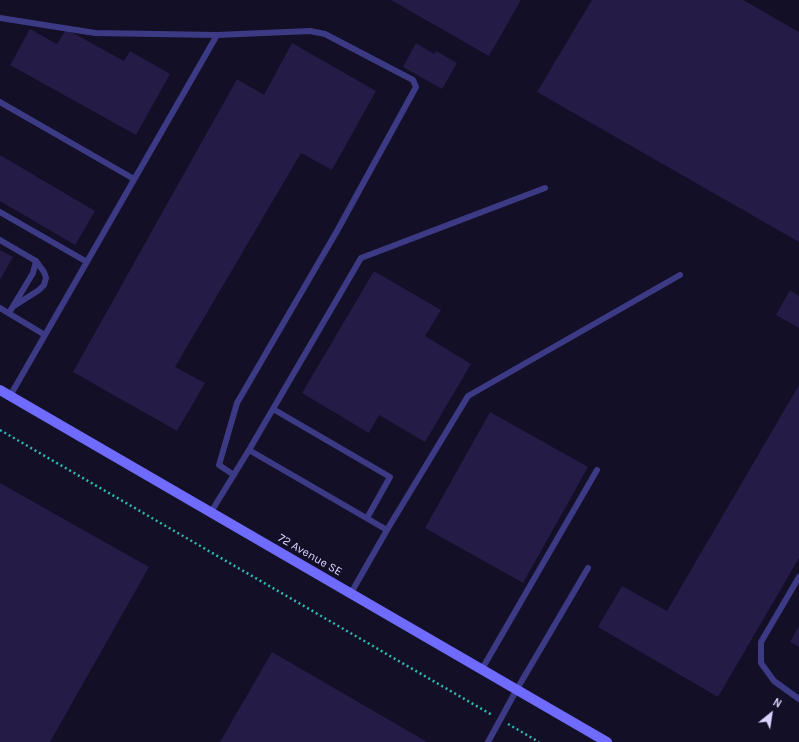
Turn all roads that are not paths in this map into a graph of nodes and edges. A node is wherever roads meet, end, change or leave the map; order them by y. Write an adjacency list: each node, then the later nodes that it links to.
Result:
1 (0, 18): 2 (lane)
2 (217, 35): 4 (lane); 20 (lane)
3 (0, 102): 4 (lane)
4 (134, 180): 9 (lane)
5 (545, 188): 17 (lane)
6 (0, 212): 9 (lane)
7 (0, 240): 8 (lane)
8 (36, 261): 11 (lane); 11 (lane)
9 (87, 262): 14 (lane)
10 (680, 275): 23 (lane)
11 (14, 306): 13 (lane)
12 (0, 308): 13 (lane)
13 (9, 313): 14 (lane)
14 (45, 335): 16 (lane)
15 (0, 390): 16 (street, 72 Avenue SE)
16 (10, 396): 21 (street, 72 Avenue SE)
17 (273, 409): 18 (lane); 22 (lane)
18 (249, 450): 20 (lane); 22 (lane)
19 (598, 470): 27 (lane)
20 (234, 475): 21 (lane)
21 (211, 512): 26 (street, 72 Avenue SE)
22 (367, 518): 23 (lane)
23 (387, 530): 26 (lane)
24 (588, 568): 28 (lane)
25 (799, 577): 29 (lane)
26 (351, 593): 27 (street, 72 Avenue SE)
27 (482, 669): 28 (street, 72 Avenue SE)
28 (517, 689): 30 (lane); 31 (street, 72 Avenue SE)
29 (799, 699)
30 (488, 742)
31 (607, 742)

